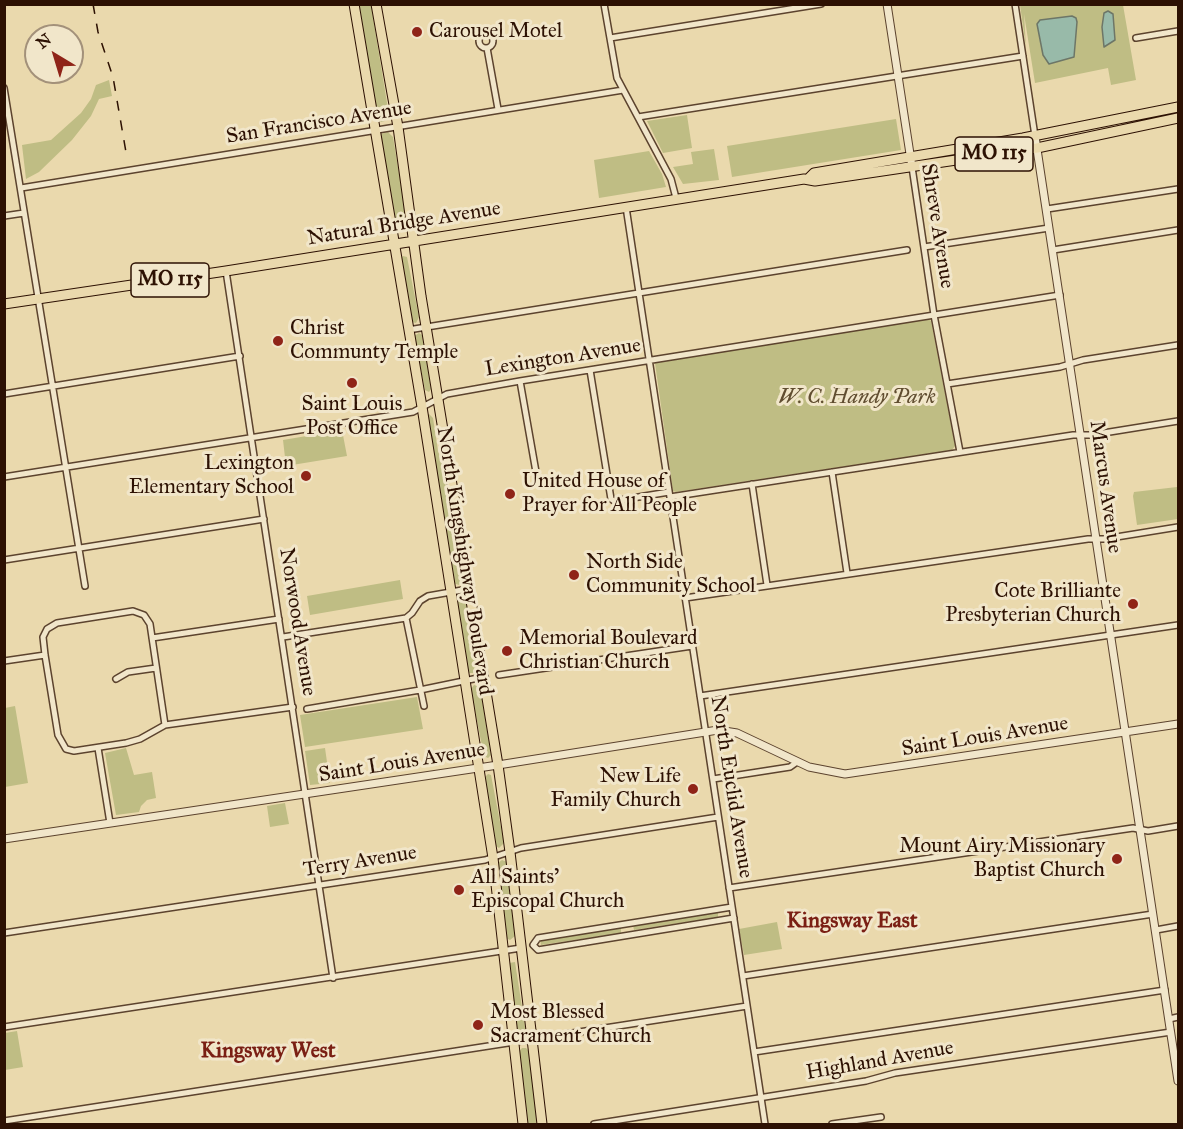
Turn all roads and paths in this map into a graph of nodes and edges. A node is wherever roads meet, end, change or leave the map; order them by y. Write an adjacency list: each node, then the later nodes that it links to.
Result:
1 (354, 4): 20 (main road, North Kingshighway Boulevard)
2 (376, 4): 19 (main road, North Kingshighway Boulevard)
3 (604, 4): 8 (street)
4 (821, 4): 8 (street)
5 (887, 4): 12 (street, Shreve Avenue)
6 (1015, 4): 11 (street, Marcus Avenue)
7 (1179, 31): 9 (street)
8 (610, 38): 14 (street)
9 (1136, 38)
10 (487, 48): 16 (street)
11 (1023, 56): 12 (street); 21 (street, Marcus Avenue)
12 (898, 76): 17 (street); 22 (street, Shreve Avenue)
13 (4, 88): 24 (street)
14 (623, 90): 16 (street, San Francisco Avenue); 17 (street)
15 (1179, 107): 21 (main road, Natural Bridge Avenue)
16 (498, 109): 19 (street, San Francisco Avenue)
17 (638, 117): 26 (street)
18 (1178, 118): 21 (main road, Natural Bridge Avenue / MO 115)
19 (398, 127): 20 (street, San Francisco Avenue); 33 (main road, North Kingshighway Boulevard)
20 (375, 130): 24 (street, San Francisco Avenue); 34 (main road, North Kingshighway Boulevard)
21 (1036, 142): 22 (main road, Natural Bridge Avenue); 22 (main road, Natural Bridge Avenue / MO 115); 28 (street, Marcus Avenue)
22 (911, 162): 23 (main road, Natural Bridge Avenue); 23 (main road, Natural Bridge Avenue / MO 115); 35 (street, Shreve Avenue)
23 (808, 178): 26 (main road, Natural Bridge Avenue / MO 115)
24 (21, 188): 29 (street)
25 (1179, 189): 28 (street)
26 (676, 198): 27 (main road, Natural Bridge Avenue / MO 115)
27 (626, 206): 33 (main road, Natural Bridge Avenue / MO 115); 39 (street, North Euclid Avenue)
28 (1047, 209): 31 (street, Marcus Avenue)
29 (24, 213): 30 (street); 41 (street)
30 (4, 216)
31 (1049, 228): 35 (street); 37 (street, Marcus Avenue)
32 (1179, 230): 37 (street)
33 (412, 241): 34 (main road, Natural Bridge Avenue / MO 115); 44 (main road, North Kingshighway Boulevard)
34 (394, 244): 38 (main road, Natural Bridge Avenue / MO 115); 45 (main road, North Kingshighway Boulevard)
35 (924, 247): 43 (street, Shreve Avenue)
36 (907, 250): 39 (street)
37 (1053, 250): 40 (street, Marcus Avenue)
38 (226, 271): 41 (main road, Natural Bridge Avenue / MO 115); 47 (street, Norwood Avenue)
39 (639, 293): 44 (street); 48 (street, North Euclid Avenue)
40 (1060, 295): 43 (street, Lexington Avenue); 49 (street, Marcus Avenue)
41 (39, 300): 42 (main road, Natural Bridge Avenue / MO 115); 53 (street)
42 (4, 304)
43 (934, 315): 48 (street, Lexington Avenue); 52 (street, Shreve Avenue)
44 (426, 327): 45 (street); 55 (main road, North Kingshighway Boulevard)
45 (408, 330): 56 (main road, North Kingshighway Boulevard)
46 (1179, 345): 49 (street)
47 (240, 356): 53 (street); 59 (street, Norwood Avenue)
48 (649, 360): 50 (street, Lexington Avenue); 66 (street, North Euclid Avenue)
49 (1070, 364): 52 (street); 58 (street, Marcus Avenue)
50 (590, 370): 51 (street, Lexington Avenue); 66 (street)
51 (519, 381): 55 (street, Lexington Avenue); 62 (street)
52 (947, 384): 60 (street, Shreve Avenue)
53 (54, 387): 54 (street); 61 (street)
54 (4, 394)
55 (438, 398): 56 (street, Lexington Avenue); 75 (main road, North Kingshighway Boulevard)
56 (422, 407): 59 (street, Lexington Avenue); 76 (main road, North Kingshighway Boulevard)
57 (1179, 421): 58 (street)
58 (1082, 435): 60 (street); 69 (street, Marcus Avenue)
59 (252, 438): 61 (street, Lexington Avenue); 67 (street, Norwood Avenue)
60 (960, 452): 63 (street)
61 (66, 468): 64 (street, Lexington Avenue); 70 (street)
62 (536, 472)
63 (832, 472): 65 (street); 72 (street)
64 (4, 477)
65 (752, 484): 66 (street); 73 (street)
66 (669, 494): 77 (street, North Euclid Avenue)
67 (264, 519): 70 (street); 79 (street, Norwood Avenue)
68 (1179, 527): 69 (street)
69 (1096, 538): 72 (street); 81 (street, Marcus Avenue)
70 (79, 548): 71 (street); 74 (street)
71 (4, 560)
72 (847, 573): 73 (street)
73 (767, 585): 77 (street)
74 (85, 586)
75 (468, 589): 76 (street); 89 (main road, North Kingshighway Boulevard)
76 (450, 591): 78 (street); 91 (main road, North Kingshighway Boulevard)
77 (685, 598): 84 (street, North Euclid Avenue)
78 (406, 618): 82 (street); 92 (street)
79 (279, 619): 82 (street, Norwood Avenue); 83 (street)
80 (1179, 625): 81 (street)
81 (1110, 636): 93 (street); 100 (street, Marcus Avenue)
82 (283, 637): 95 (street, Norwood Avenue)
83 (152, 638): 85 (street); 87 (street)
84 (692, 646): 88 (street); 93 (street, North Euclid Avenue)
85 (45, 655): 86 (street); 101 (street)
86 (4, 661)
87 (156, 668): 90 (street); 98 (street)
88 (499, 675)
89 (483, 677): 91 (street); 103 (main road, North Kingshighway Boulevard)
90 (116, 679)
91 (465, 681): 92 (street); 104 (main road, North Kingshighway Boulevard)
92 (420, 690): 94 (street); 96 (street)
93 (700, 696): 99 (street, North Euclid Avenue)
94 (424, 706)
95 (293, 707): 98 (street); 106 (street, Norwood Avenue)
96 (307, 709)
97 (1179, 724): 100 (street, Saint Louis Avenue)
98 (165, 725): 101 (street)
99 (705, 732): 102 (street, Saint Louis Avenue); 103 (street, Saint Louis Avenue); 105 (street, North Euclid Avenue)
100 (1125, 732): 102 (street, Saint Louis Avenue); 110 (street, Marcus Avenue)
101 (98, 748): 108 (street)
102 (797, 762): 105 (street)
103 (498, 765): 104 (street, Saint Louis Avenue); 112 (main road, North Kingshighway Boulevard)
104 (479, 768): 106 (street, Saint Louis Avenue); 113 (main road, North Kingshighway Boulevard)
105 (713, 779): 107 (street, North Euclid Avenue)
106 (306, 794): 108 (street, Saint Louis Avenue); 114 (street, Norwood Avenue)
107 (718, 817): 112 (street, Terry Avenue); 115 (street, North Euclid Avenue)
108 (110, 823): 111 (street, Saint Louis Avenue)
109 (1179, 826): 110 (street)
110 (1140, 830): 115 (street); 117 (street, Marcus Avenue)
111 (4, 839)
112 (510, 852): 113 (street, Terry Avenue); 122 (main road, North Kingshighway Boulevard)
113 (493, 858): 114 (street, Terry Avenue); 123 (main road, North Kingshighway Boulevard)
114 (320, 885): 121 (street, Terry Avenue); 125 (street, Norwood Avenue)
115 (729, 888): 116 (street, North Euclid Avenue)
116 (732, 908): 118 (street, North Euclid Avenue); 118 (street)
117 (1153, 914): 120 (street, Marcus Avenue); 124 (street)
118 (734, 918): 124 (street, North Euclid Avenue)
119 (1179, 926): 120 (street)
120 (1156, 930): 126 (street, Marcus Avenue)
121 (4, 933)
122 (521, 948): 123 (street); 132 (main road, North Kingshighway Boulevard)
123 (502, 951): 125 (street); 133 (main road, North Kingshighway Boulevard)
124 (742, 976): 127 (street, North Euclid Avenue)
125 (333, 978): 130 (street)
126 (1165, 990): 129 (street, Marcus Avenue); 134 (street)
127 (747, 1006): 132 (street); 134 (street, North Euclid Avenue)
128 (1179, 1017): 129 (street)
129 (1169, 1019): 131 (street, Marcus Avenue)
130 (4, 1027)
131 (1171, 1032): 135 (street, Marcus Avenue); 136 (street, Highland Avenue)
132 (532, 1040): 133 (street); 140 (main road, North Kingshighway Boulevard)
133 (513, 1043): 138 (street); 139 (main road, North Kingshighway Boulevard)
134 (754, 1052): 136 (street, North Euclid Avenue)
135 (1179, 1082)
136 (761, 1098): 141 (street, Highland Avenue); 142 (street, North Euclid Avenue)
137 (881, 1117): 143 (street)
138 (4, 1121)
139 (523, 1125)
140 (542, 1125)
141 (594, 1125)
142 (765, 1125)
143 (832, 1125)

